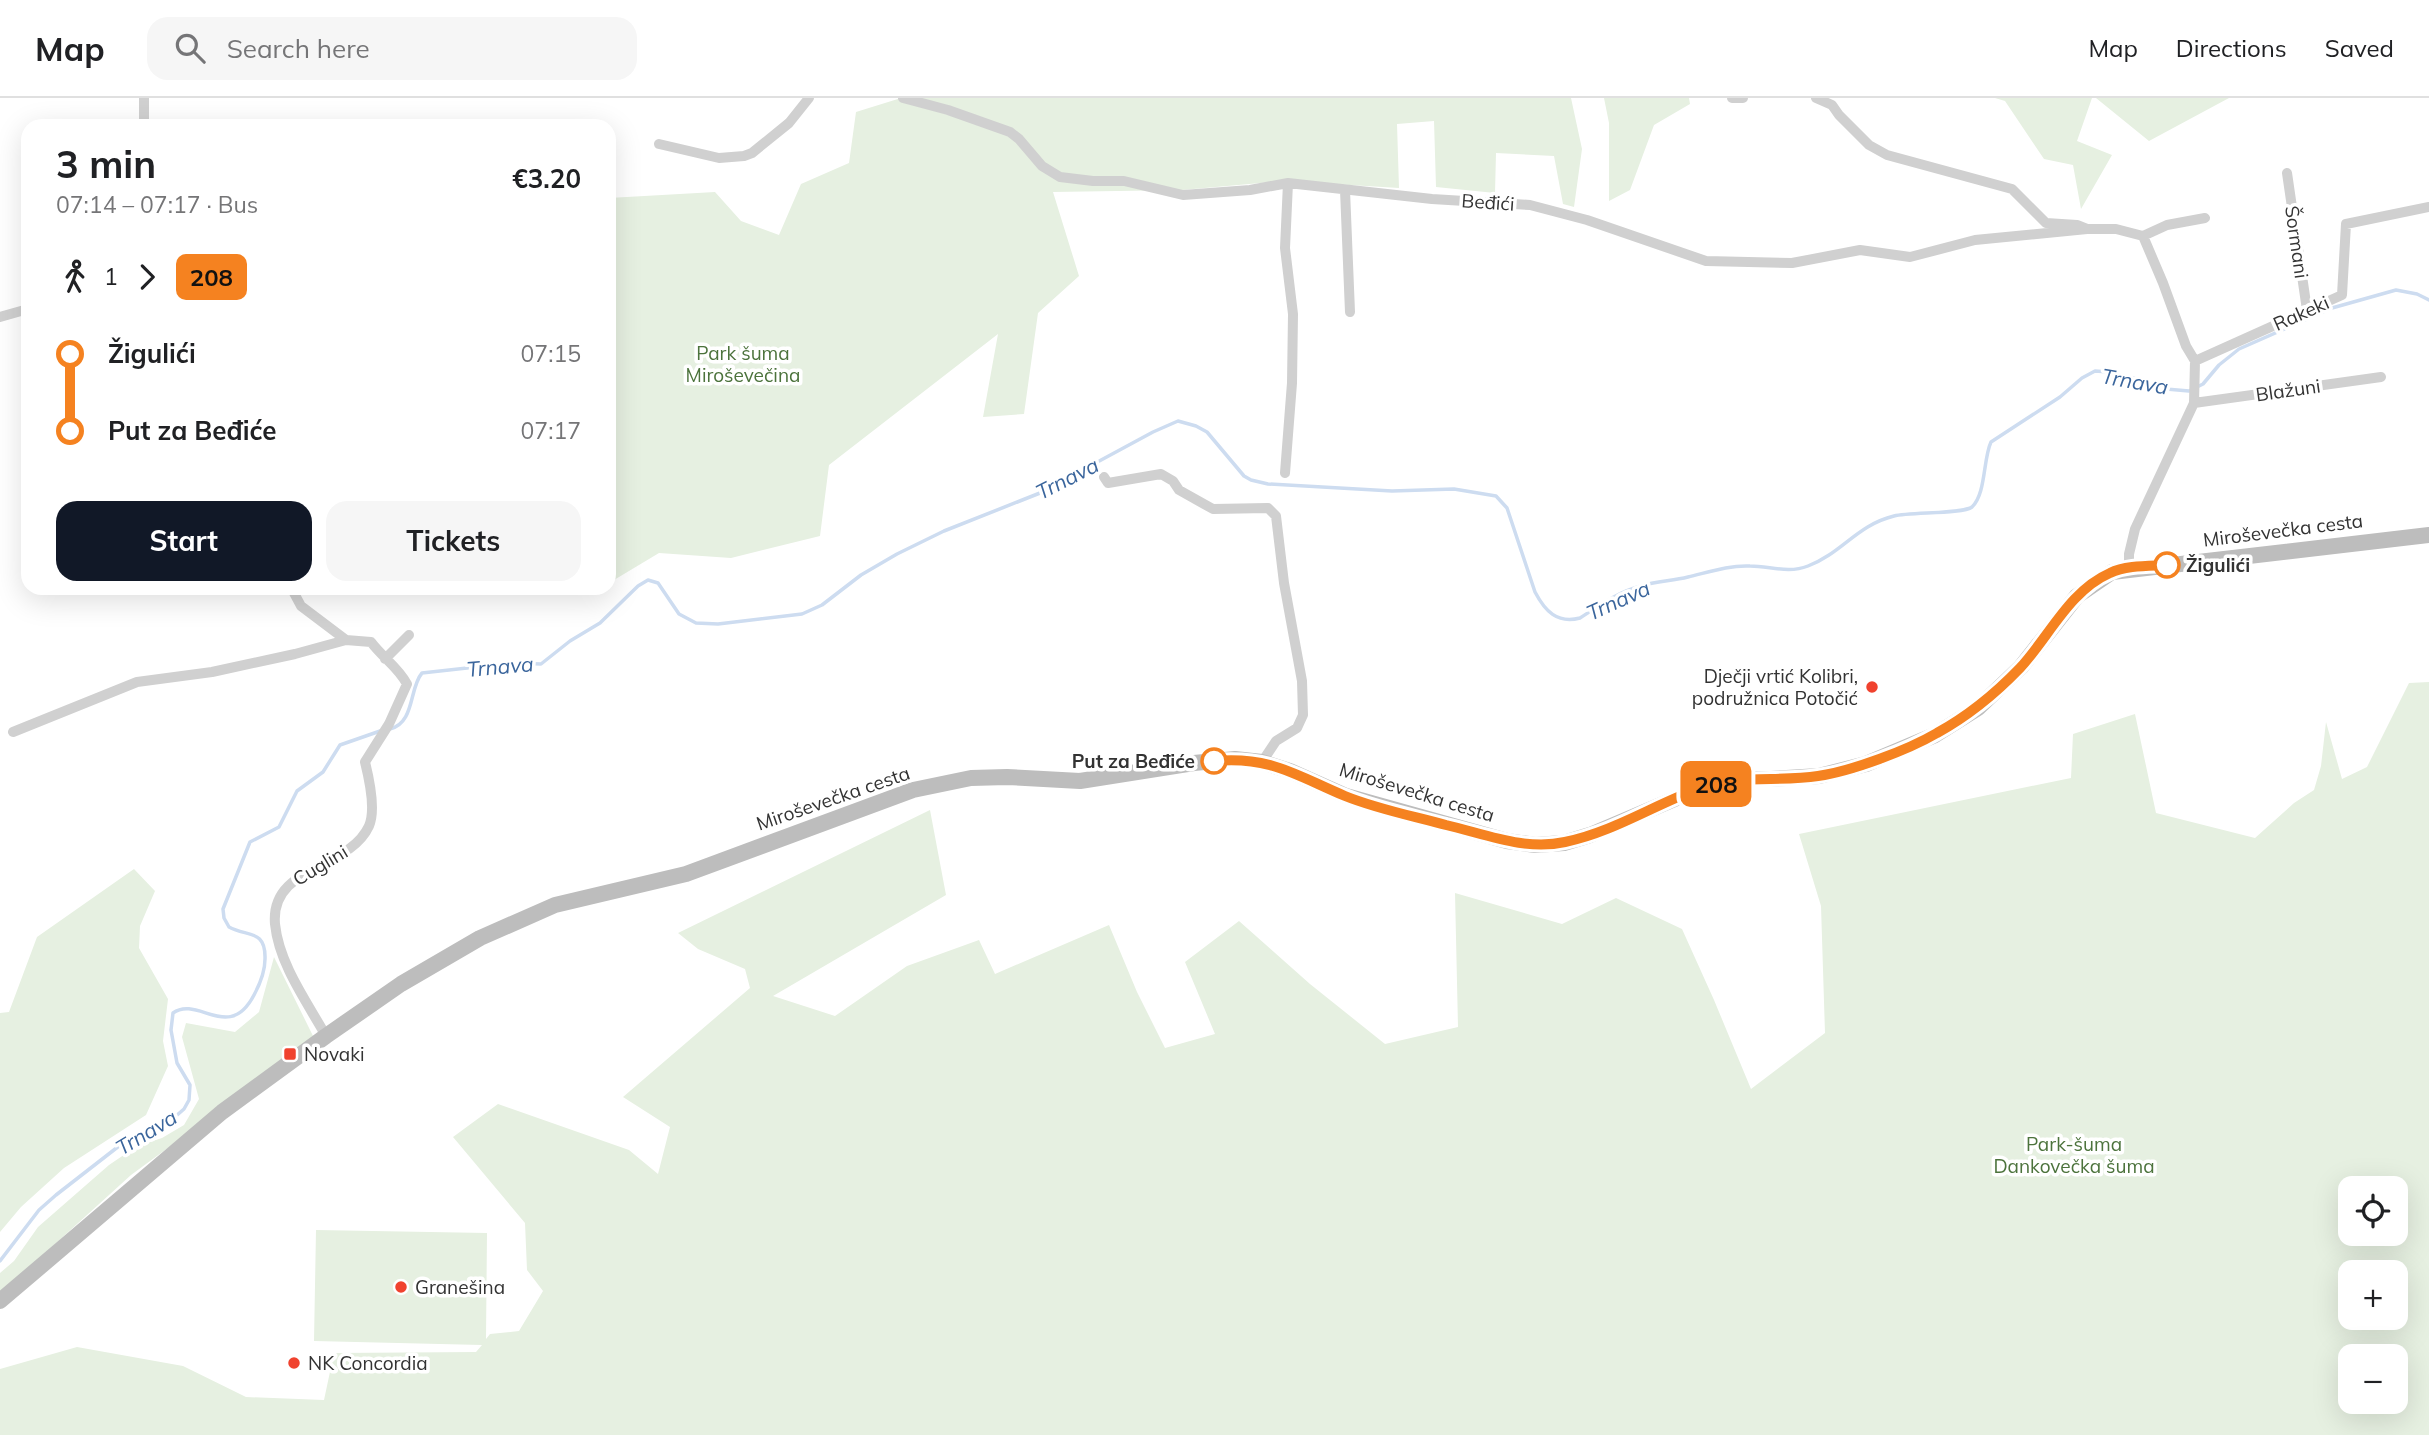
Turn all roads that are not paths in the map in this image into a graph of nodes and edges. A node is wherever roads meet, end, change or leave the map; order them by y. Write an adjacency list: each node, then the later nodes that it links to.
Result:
1 (144, 98): 7 (street)
2 (809, 98): 8 (street)
3 (903, 98): 10 (street, Beđići)
4 (1731, 98): 5 (street)
5 (1743, 98)
6 (1816, 98): 14 (street)
7 (144, 119)
8 (659, 144)
9 (2287, 173): 16 (street, Šormani)
10 (1288, 183): 11 (street, Beđići); 23 (street)
11 (1345, 190): 14 (street, Beđići); 18 (street)
12 (2429, 207): 16 (street, Rakeki)
13 (2204, 218): 15 (street)
14 (2087, 229): 15 (street)
15 (2143, 236): 20 (street)
16 (2307, 310): 20 (street, Rakeki)
17 (21, 311): 19 (street)
18 (1349, 312)
19 (0, 317)
20 (2195, 361): 22 (street)
21 (2381, 377): 22 (street, Blažuni)
22 (2194, 401): 26 (street)
23 (1285, 472)
24 (1104, 477): 32 (street)
25 (2429, 535): 26 (main road, Miroševečka cesta)
26 (2129, 569): 32 (main road, Miroševečka cesta)
27 (295, 595): 29 (street, Cuglini)
28 (409, 635): 30 (street)
29 (346, 640): 30 (street, Cuglini); 31 (street)
30 (384, 659): 33 (street, Cuglini)
31 (13, 732)
32 (1262, 762): 33 (main road, Miroševečka cesta)
33 (326, 1036): 34 (main road, Miroševečka cesta)
34 (0, 1301)

